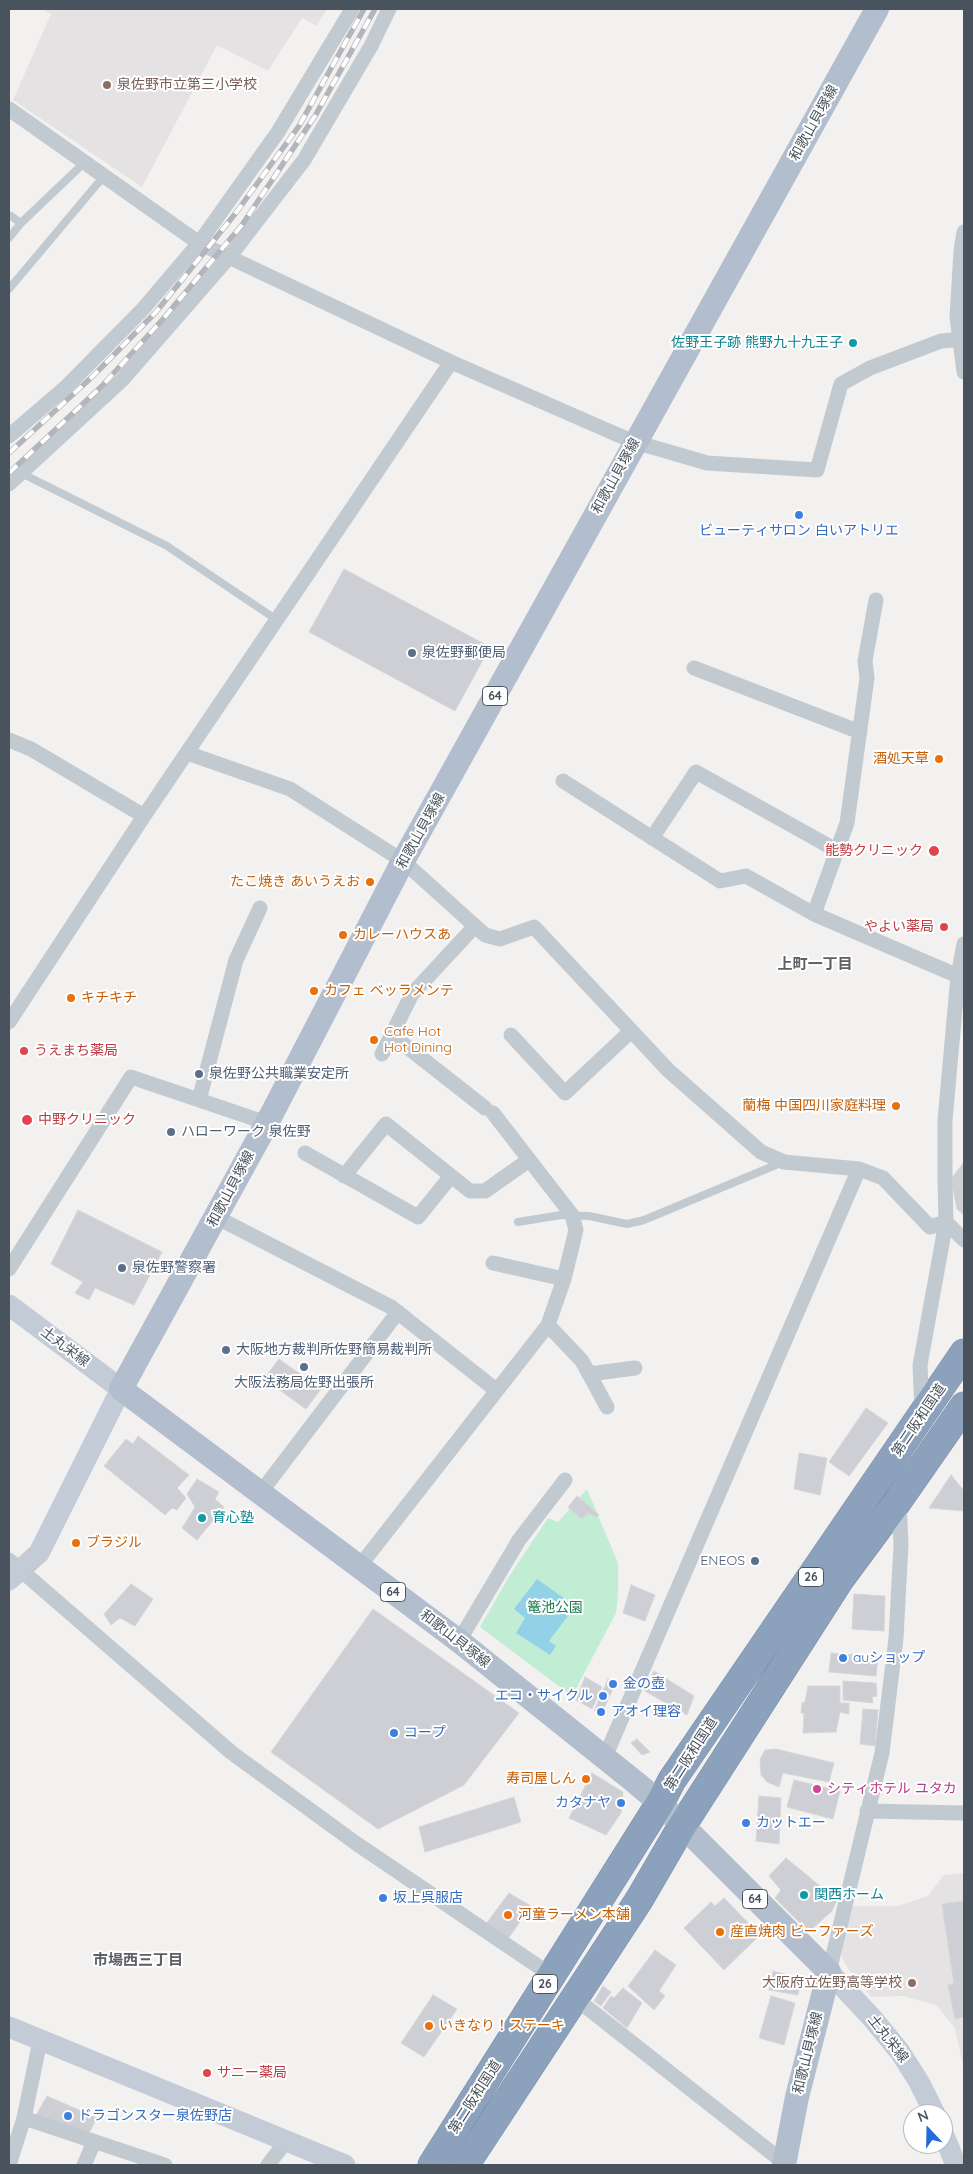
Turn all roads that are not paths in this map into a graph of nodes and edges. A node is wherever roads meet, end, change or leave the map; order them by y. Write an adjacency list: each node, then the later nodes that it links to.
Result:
1 (352, 9): 11 (street)
2 (389, 9): 12 (street)
3 (877, 9): 18 (main road, 和歌山貝塚線 / 64)
4 (9, 109): 5 (street)
5 (85, 162): 6 (street); 8 (lane)
6 (104, 176): 11 (street); 13 (lane)
7 (11, 216): 8 (lane)
8 (21, 223): 10 (lane)
9 (964, 232): 14 (street)
10 (9, 238)
11 (200, 242): 12 (street); 17 (street)
12 (230, 256): 15 (street); 19 (street)
13 (9, 288)
14 (962, 340): 16 (street); 18 (street)
15 (451, 362): 18 (street); 22 (street)
16 (964, 372)
17 (9, 436)
18 (635, 442): 31 (main road, 和歌山貝塚線 / 64)
19 (21, 473): 20 (street); 22 (lane)
20 (9, 484)
21 (876, 600): 24 (street)
22 (277, 620): 26 (street)
23 (694, 668): 24 (street)
24 (860, 732): 30 (street)
25 (9, 740): 28 (street)
26 (187, 753): 28 (street); 31 (street)
27 (563, 781): 29 (street)
28 (144, 816): 37 (street)
29 (652, 838): 30 (street); 33 (street)
30 (836, 850): 33 (street)
31 (404, 861): 34 (street); 43 (main road, 和歌山貝塚線 / 64)
32 (260, 908): 42 (street)
33 (814, 914): 36 (street)
34 (475, 926): 38 (street); 39 (street)
35 (964, 944): 36 (street)
36 (958, 976): 53 (street)
37 (9, 1022)
38 (631, 1030): 40 (street); 46 (street)
39 (392, 1035): 41 (street); 45 (street)
40 (510, 1035)
41 (382, 1054)
42 (199, 1100): 43 (street); 56 (street)
43 (267, 1123): 51 (main road, 和歌山貝塚線 / 64)
44 (305, 1153): 48 (street)
45 (529, 1160): 49 (street); 50 (street)
46 (784, 1162): 47 (street); 50 (lane)
47 (859, 1169): 53 (street); 75 (street)
48 (344, 1176): 49 (street); 49 (street)
49 (451, 1176)
50 (572, 1215): 52 (lane); 57 (street)
51 (216, 1217): 59 (street); 64 (main road, 和歌山貝塚線 / 64)
52 (518, 1222)
53 (946, 1222): 54 (street); 68 (street)
54 (964, 1240)
55 (492, 1263): 57 (street)
56 (9, 1269)
57 (564, 1279): 60 (street)
58 (9, 1305): 64 (street, 土丸栄線)
59 (398, 1312): 65 (street); 70 (street)
60 (548, 1326): 63 (street); 65 (street)
61 (964, 1353): 68 (highway, 第二阪和国道 / 26)
62 (635, 1368): 63 (street)
63 (590, 1374): 67 (street)
64 (121, 1389): 70 (main road, 和歌山貝塚線 / 64); 73 (street)
65 (496, 1390): 72 (street)
66 (964, 1406): 71 (highway, 第二阪和国道 / 26)
67 (607, 1407)
68 (922, 1414): 76 (highway, 第二阪和国道 / 26)
69 (565, 1480): 74 (street)
70 (261, 1492): 72 (main road, 和歌山貝塚線 / 64)
71 (898, 1501): 77 (street); 79 (highway, 第二阪和国道 / 26)
72 (359, 1567): 74 (main road, 和歌山貝塚線 / 64)
73 (12, 1570): 81 (street)
74 (458, 1641): 75 (main road, 和歌山貝塚線 / 64)
75 (605, 1757): 76 (main road, 和歌山貝塚線 / 64)
76 (660, 1803): 79 (main road, 和歌山貝塚線 / 64); 81 (highway, 第二阪和国道 / 26)
77 (867, 1811): 78 (street); 80 (street)
78 (964, 1814)
79 (682, 1826): 80 (main road, 和歌山貝塚線 / 64); 82 (highway, 第二阪和国道 / 26)
80 (829, 1972): 85 (street, 土丸栄線); 89 (main road, 和歌山貝塚線)
81 (551, 1975): 95 (highway, 第二阪和国道 / 26)
82 (574, 1998): 89 (street); 96 (highway, 第二阪和国道 / 26)
83 (9, 2027): 84 (street)
84 (40, 2041): 86 (street); 87 (street)
85 (930, 2104)
86 (24, 2118): 88 (street); 90 (street)
87 (286, 2141): 93 (street); 94 (street)
88 (94, 2142): 91 (street); 92 (street)
89 (785, 2164)
90 (9, 2165)
91 (84, 2165)
92 (164, 2165)
93 (268, 2165)
94 (345, 2165)
95 (432, 2165)
96 (465, 2165)

